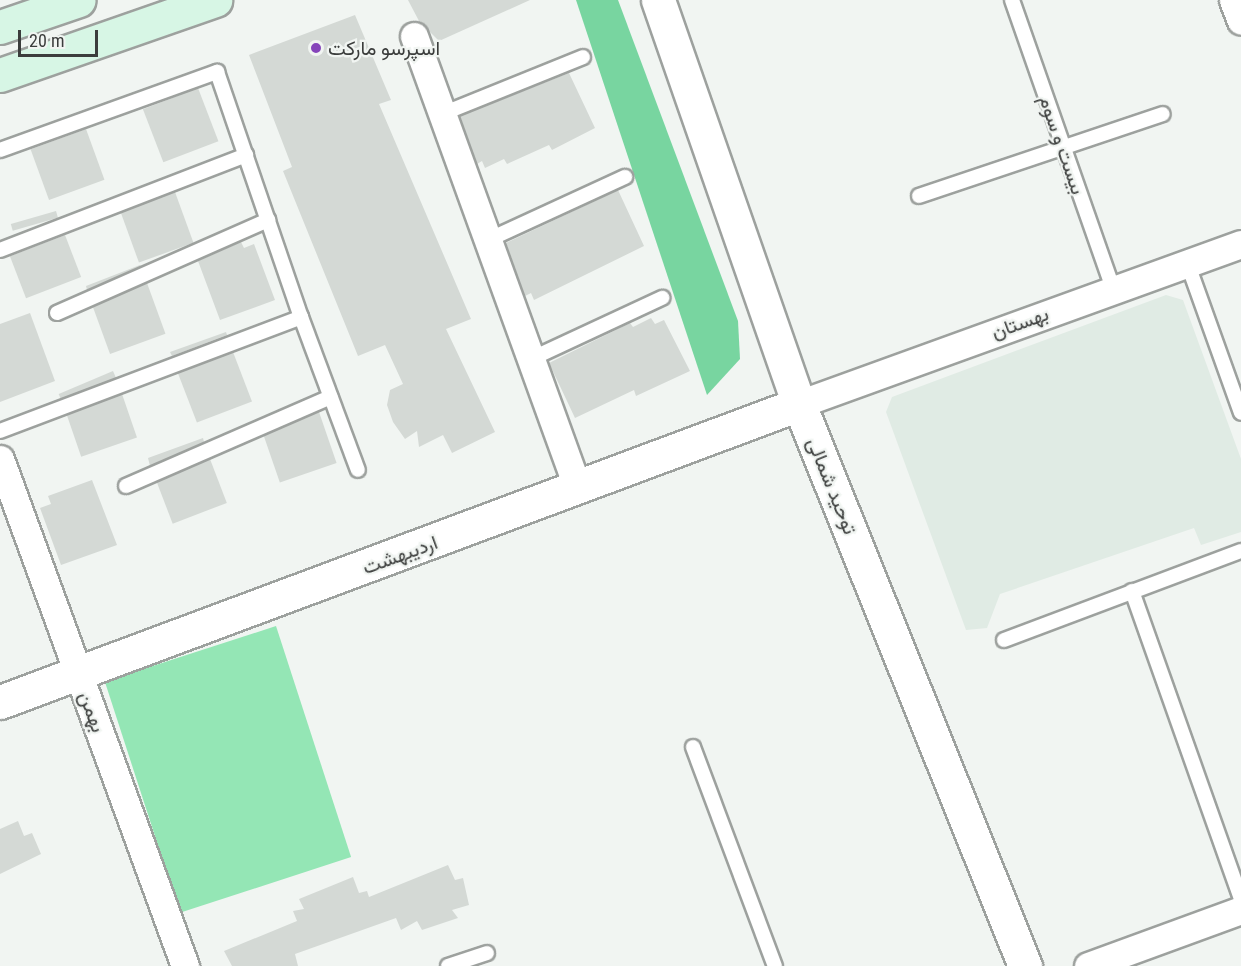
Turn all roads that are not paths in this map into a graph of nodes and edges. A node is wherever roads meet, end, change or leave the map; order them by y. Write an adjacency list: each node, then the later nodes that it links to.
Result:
1 (79, 0): 7 (main road)
2 (215, 0): 10 (main road)
3 (658, 0): 29 (street, توحید شمالی)
4 (1012, 0): 13 (lane, بیست و سوم)
5 (1233, 0): 6 (street)
6 (1241, 21)
7 (0, 27)
8 (414, 36): 11 (street)
9 (583, 57): 11 (lane)
10 (0, 75)
11 (442, 114): 19 (street)
12 (1162, 114): 13 (lane)
13 (1064, 148): 17 (lane); 23 (lane, بیست و سوم)
14 (0, 150): 15 (lane)
15 (246, 155): 18 (lane); 21 (lane)
16 (625, 177): 19 (lane)
17 (919, 196)
18 (268, 220): 25 (lane); 26 (lane)
19 (488, 240): 27 (street)
20 (1241, 244): 22 (street, بهستان)
21 (0, 250)
22 (1187, 262): 23 (street, بهستان); 30 (lane)
23 (1113, 289): 29 (street, بهستان)
24 (663, 298): 27 (lane)
25 (57, 313)
26 (301, 316): 28 (lane); 31 (lane)
27 (531, 359): 35 (street)
28 (331, 397): 33 (lane); 34 (lane)
29 (799, 404): 35 (street, اردیبهشت); 48 (street, توحید شمالی)
30 (1241, 413)
31 (0, 432)
32 (0, 459): 39 (street, بهمن)
33 (358, 470)
34 (126, 486)
35 (578, 489): 39 (street, اردیبهشت)
36 (1241, 551): 37 (lane)
37 (1132, 591): 38 (lane); 42 (lane)
38 (1004, 640)
39 (78, 674): 40 (street, اردیبهشت); 45 (street, بهمن)
40 (0, 702)
41 (693, 747): 47 (lane)
42 (1241, 899)
43 (1241, 910): 49 (street)
44 (487, 953): 46 (lane)
45 (185, 966)
46 (448, 966)
47 (775, 966)
48 (1025, 966)
49 (1088, 966)

